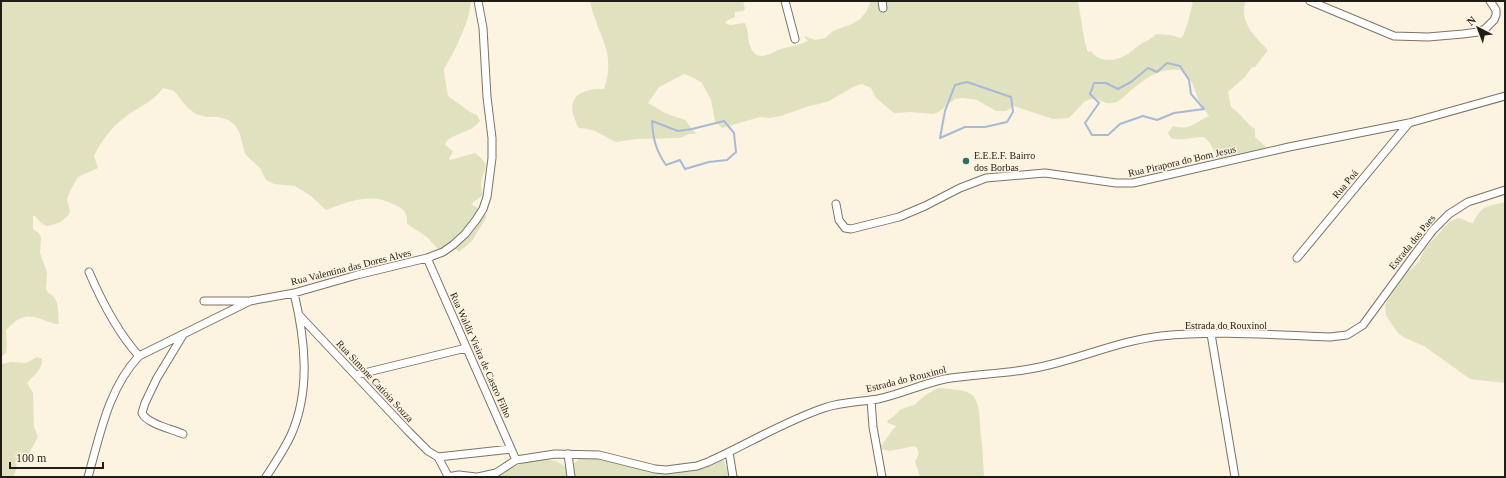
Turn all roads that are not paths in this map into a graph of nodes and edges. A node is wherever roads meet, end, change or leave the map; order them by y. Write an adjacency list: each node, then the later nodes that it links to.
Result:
1 (478, 1): 10 (street, Rua Valentina das Dores Alves)
2 (785, 1): 5 (street)
3 (1310, 1): 4 (street)
4 (1490, 1)
5 (795, 39)
6 (1505, 96): 7 (street, Rua Pirapora do Bom Jesus)
7 (1409, 122): 9 (street, Rua Pirapora do Bom Jesus); 11 (street, Rua Poá)
8 (1505, 190): 14 (street, Estrada dos Paes)
9 (836, 204)
10 (427, 258): 13 (street, Rua Valentina das Dores Alves); 20 (street, Rua Waldir Vieira de Castro Filho)
11 (1297, 258)
12 (89, 272): 21 (street)
13 (294, 293): 16 (street, Rua Valentina das Dores Alves); 17 (street)
14 (1384, 294): 18 (street, Estrada do Rouxinol)
15 (204, 301): 16 (street)
16 (250, 301): 19 (street, Rua Valentina das Dores Alves)
17 (299, 315): 22 (street, Rua Simone Catioia Souza); 32 (street)
18 (1211, 334): 23 (street, Estrada do Rouxinol); 37 (street)
19 (183, 335): 21 (street, Rua Valentina das Dores Alves); 24 (street)
20 (466, 348): 22 (street); 25 (street, Rua Waldir Vieira de Castro Filho)
21 (139, 356): 31 (street, Rua Valentina das Dores Alves)
22 (356, 375): 28 (street, Rua Simone Catioia Souza)
23 (871, 400): 26 (street, Estrada do Rouxinol); 36 (street)
24 (183, 434)
25 (511, 449): 28 (street); 29 (street, Rua Waldir Vieira de Castro Filho)
26 (729, 452): 27 (street, Estrada do Rouxinol); 35 (street)
27 (568, 454): 29 (street, Estrada do Rouxinol); 34 (street)
28 (438, 457): 30 (street, Rua Simone Catioia Souza)
29 (516, 460): 33 (street, Estrada do Rouxinol)
30 (447, 476): 33 (street, Estrada do Rouxinol)
31 (88, 477)
32 (266, 477)
33 (477, 477)
34 (571, 477)
35 (733, 477)
36 (882, 477)
37 (1235, 477)

